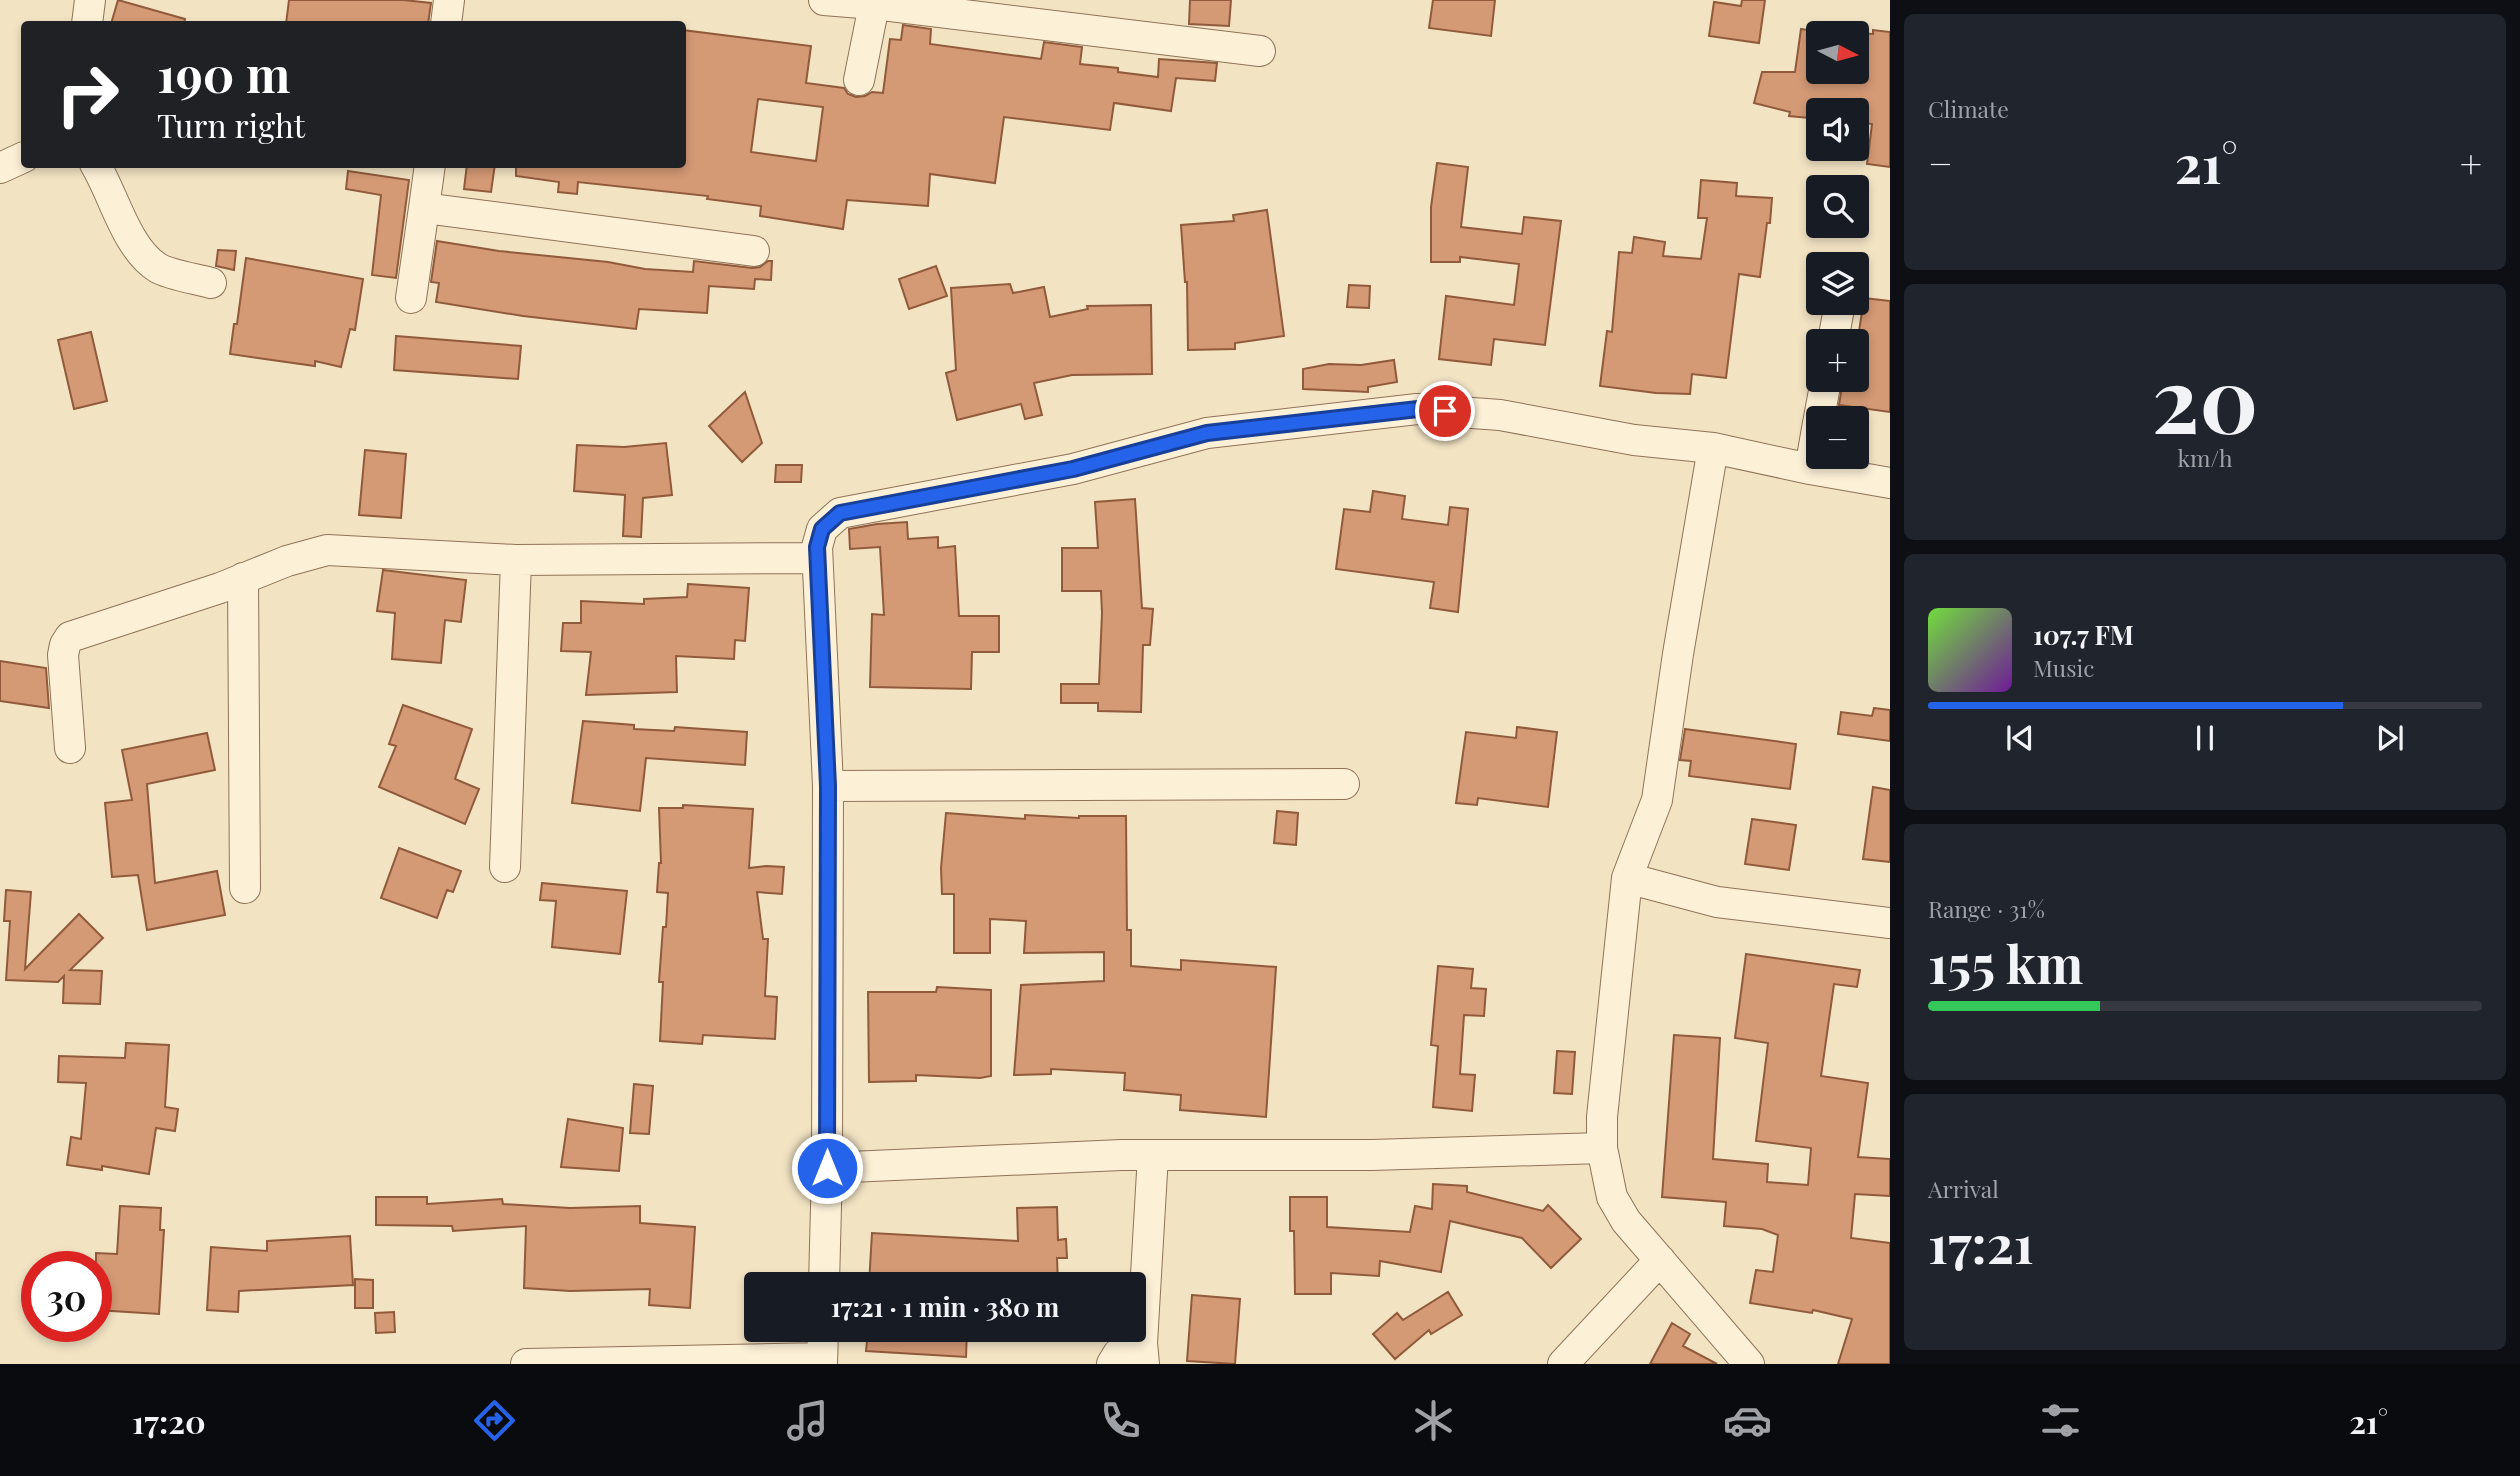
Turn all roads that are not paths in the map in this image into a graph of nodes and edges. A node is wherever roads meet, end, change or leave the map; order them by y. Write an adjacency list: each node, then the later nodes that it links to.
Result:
1 (90, 0): 5 (street)
2 (449, 0): 6 (street)
3 (824, 0): 4 (street)
4 (875, 2): 7 (street); 8 (street)
5 (87, 21)
6 (446, 21)
7 (1260, 51)
8 (859, 80)
9 (21, 158): 10 (street)
10 (0, 168)
11 (96, 168): 15 (street)
12 (429, 168): 13 (street)
13 (424, 208): 14 (street); 16 (street)
14 (754, 251)
15 (211, 283)
16 (411, 298)
17 (1713, 448): 18 (street); 21 (street); 28 (street)
18 (1806, 468)
19 (1810, 469): 20 (street)
20 (1890, 483)
21 (817, 558): 22 (street); 26 (street)
22 (516, 560): 23 (street); 27 (street)
23 (243, 578): 24 (street); 29 (street)
24 (71, 748)
25 (1344, 784): 26 (street)
26 (828, 786): 33 (street)
27 (505, 867)
28 (1627, 878): 30 (street); 31 (street)
29 (245, 888)
30 (1890, 923)
31 (1602, 1148): 32 (street); 34 (street)
32 (1153, 1155): 33 (street); 37 (street)
33 (827, 1168): 35 (street)
34 (1660, 1260): 40 (street); 41 (street)
35 (824, 1272)
36 (822, 1351): 38 (street)
37 (1143, 1353): 39 (street)
38 (526, 1364)
39 (1112, 1364)
40 (1563, 1364)
41 (1749, 1364)

